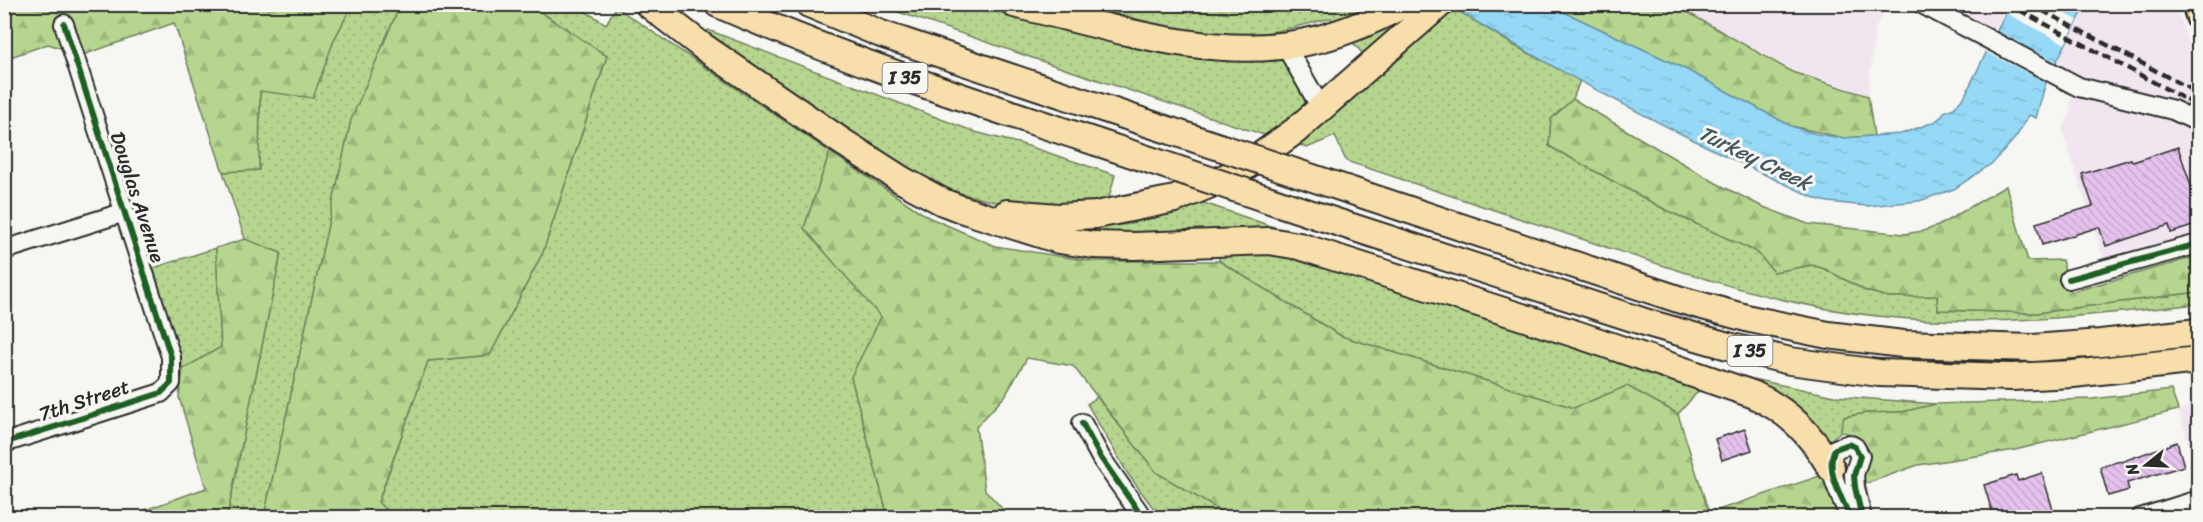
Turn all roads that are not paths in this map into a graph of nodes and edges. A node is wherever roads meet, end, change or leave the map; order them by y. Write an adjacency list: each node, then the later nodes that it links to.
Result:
1 (648, 4): 14 (highway)
2 (718, 4): 20 (highway, I 35, bridge)
3 (808, 4): 19 (highway, I 35, bridge)
4 (1014, 4): 11 (highway)
5 (1404, 4): 11 (highway)
6 (1440, 4): 12 (highway)
7 (1922, 4): 13 (street)
8 (2194, 4): 9 (main road)
9 (2199, 18)
10 (64, 24): 15 (street, Douglas Avenue)
11 (1285, 45): 12 (street)
12 (1321, 108): 14 (highway)
13 (2199, 122)
14 (961, 209): 24 (highway)
15 (125, 212): 17 (street); 21 (street, Douglas Avenue)
16 (2199, 244): 18 (street)
17 (4, 250)
18 (2069, 279)
19 (2199, 332)
20 (2199, 360)
21 (171, 383): 23 (street, 7th Street)
22 (1082, 423): 26 (street)
23 (4, 443)
24 (1830, 468): 27 (street); 28 (street)
25 (2199, 500): 29 (street)
26 (1143, 518)
27 (1850, 518)
28 (1862, 518)
29 (2140, 518)

